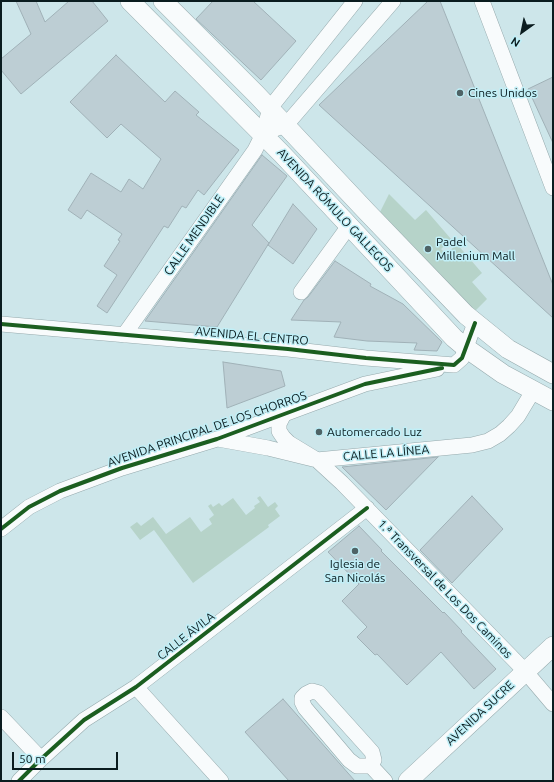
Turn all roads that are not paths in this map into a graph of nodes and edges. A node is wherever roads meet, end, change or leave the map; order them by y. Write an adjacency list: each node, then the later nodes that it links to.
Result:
1 (130, 1): 8 (main road, AVENIDA RÓMULO GALLEGOS)
2 (163, 1): 6 (main road, AVENIDA RÓMULO GALLEGOS)
3 (355, 1): 6 (street)
4 (393, 1): 7 (street)
5 (482, 1): 9 (street)
6 (270, 108): 7 (main road, AVENIDA RÓMULO GALLEGOS); 8 (street, CALLE MENDIBLE)
7 (286, 125): 8 (street); 12 (main road, AVENIDA RÓMULO GALLEGOS)
8 (263, 134): 10 (main road, AVENIDA RÓMULO GALLEGOS); 14 (street, CALLE MENDIBLE)
9 (553, 188)
10 (349, 226): 11 (street); 15 (main road, AVENIDA RÓMULO GALLEGOS)
11 (301, 292)
12 (475, 323): 15 (street); 18 (main road, AVENIDA RÓMULO GALLEGOS)
13 (1, 324): 14 (street, AVENIDA EL CENTRO)
14 (124, 335): 16 (street, AVENIDA EL CENTRO)
15 (466, 348): 20 (street); 24 (main road, AVENIDA RÓMULO GALLEGOS)
16 (366, 358): 17 (street, AVENIDA EL CENTRO); 23 (street, AVENIDA PRINCIPAL DE LOS CHORROS)
17 (395, 361): 20 (street, AVENIDA EL CENTRO); 22 (street)
18 (534, 364): 19 (street); 21 (main road, AVENIDA RÓMULO GALLEGOS)
19 (553, 364)
20 (454, 365): 22 (street, AVENIDA PRINCIPAL DE LOS CHORROS)
21 (553, 374)
22 (400, 376): 23 (street, AVENIDA PRINCIPAL DE LOS CHORROS)
23 (365, 384): 26 (street, AVENIDA PRINCIPAL DE LOS CHORROS)
24 (533, 391): 25 (main road, AVENIDA RÓMULO GALLEGOS); 28 (street, CALLE LA LÍNEA)
25 (553, 401)
26 (284, 414): 27 (street, AVENIDA PRINCIPAL DE LOS CHORROS); 28 (street, AVENIDA PRINCIPAL DE LOS CHORROS)
27 (217, 439): 28 (street, CALLE LA LÍNEA); 30 (street, AVENIDA PRINCIPAL DE LOS CHORROS)
28 (317, 460): 29 (street, 1.ª Transversal de Los Dos Caminos)
29 (367, 508): 32 (street, 1.ª Transversal de Los Dos Caminos); 33 (street, CALLE ÁVILA)
30 (1, 529)
31 (553, 646): 32 (main road, AVENIDA SUCRE)
32 (525, 671): 34 (street, 1.ª Transversal de Los Dos Caminos); 41 (main road, AVENIDA SUCRE)
33 (136, 687): 36 (street, CALLE ÁVILA); 39 (street)
34 (553, 704)
35 (1, 717): 36 (street)
36 (40, 759): 38 (street, CALLE ÁVILA)
37 (371, 766): 37 (street); 40 (street)
38 (19, 781)
39 (221, 781)
40 (385, 781)
41 (408, 781)

